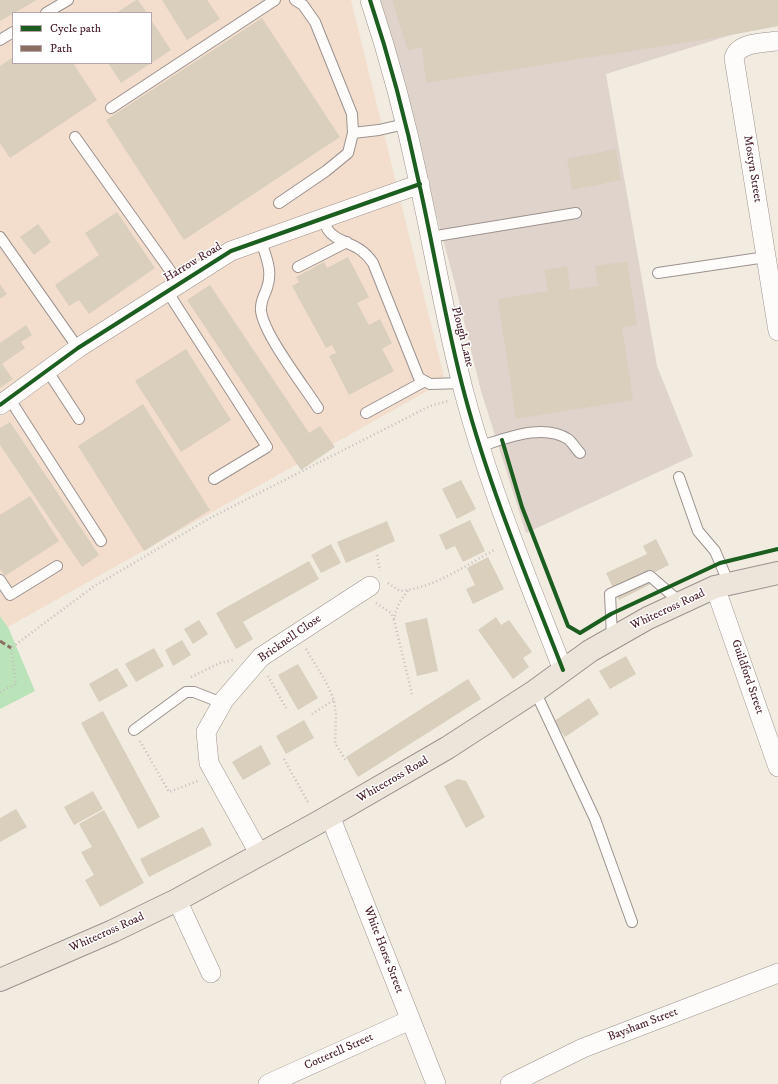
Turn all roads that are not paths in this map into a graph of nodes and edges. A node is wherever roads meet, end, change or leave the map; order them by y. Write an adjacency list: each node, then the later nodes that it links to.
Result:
1 (68, 0): 5 (lane)
2 (275, 0): 9 (lane)
3 (295, 0): 11 (lane)
4 (370, 0): 10 (street, Plough Lane)
5 (48, 12)
6 (12, 33): 7 (lane)
7 (0, 40)
8 (778, 41): 21 (street, Mostyn Street)
9 (111, 108)
10 (405, 124): 11 (lane); 13 (street, Plough Lane)
11 (353, 133): 14 (lane)
12 (75, 137): 24 (lane)
13 (420, 184): 16 (street, Harrow Road); 18 (street, Plough Lane)
14 (279, 203)
15 (576, 213): 18 (lane)
16 (323, 218): 19 (street, Harrow Road); 20 (lane)
17 (0, 237): 26 (lane)
18 (430, 237): 29 (street, Plough Lane)
19 (261, 241): 24 (street, Harrow Road); 31 (lane)
20 (347, 242): 22 (lane); 28 (lane)
21 (769, 250): 23 (lane); 25 (street, Mostyn Street)
22 (298, 267)
23 (658, 273)
24 (173, 287): 26 (street, Harrow Road); 37 (lane)
25 (778, 331)
26 (78, 348): 27 (street, Harrow Road)
27 (47, 370): 30 (street, Harrow Road); 33 (lane)
28 (425, 381): 29 (lane); 32 (lane)
29 (464, 389): 34 (street, Plough Lane)
30 (5, 401): 38 (lane)
31 (318, 408)
32 (366, 413)
33 (79, 419)
34 (481, 446): 35 (lane); 46 (street, Plough Lane)
35 (580, 453)
36 (679, 477): 43 (lane)
37 (214, 479)
38 (101, 541)
39 (57, 566): 41 (lane)
40 (778, 573): 43 (highway, Whitecross Road)
41 (0, 580)
42 (379, 581): 48 (street, Bricknell Close)
43 (722, 586): 44 (highway, Whitecross Road); 50 (street, Guildford Street)
44 (681, 603): 45 (highway, Whitecross Road); 45 (lane)
45 (612, 637): 46 (highway, Whitecross Road)
46 (563, 670): 47 (highway, Whitecross Road)
47 (535, 691): 51 (highway, Whitecross Road); 54 (lane)
48 (222, 703): 49 (lane); 52 (street, Bricknell Close)
49 (134, 730)
50 (778, 767)
51 (325, 819): 52 (highway, Whitecross Road); 58 (street, White Horse Street)
52 (260, 855): 53 (highway, Whitecross Road)
53 (177, 900): 55 (street); 57 (highway, Whitecross Road)
54 (632, 922)
55 (211, 973)
56 (778, 973): 61 (street, Baysham Street)
57 (0, 980)
58 (410, 1020): 59 (street, Cotterell Street); 60 (street, White Horse Street)
59 (268, 1084)
60 (436, 1084)
61 (510, 1084)

